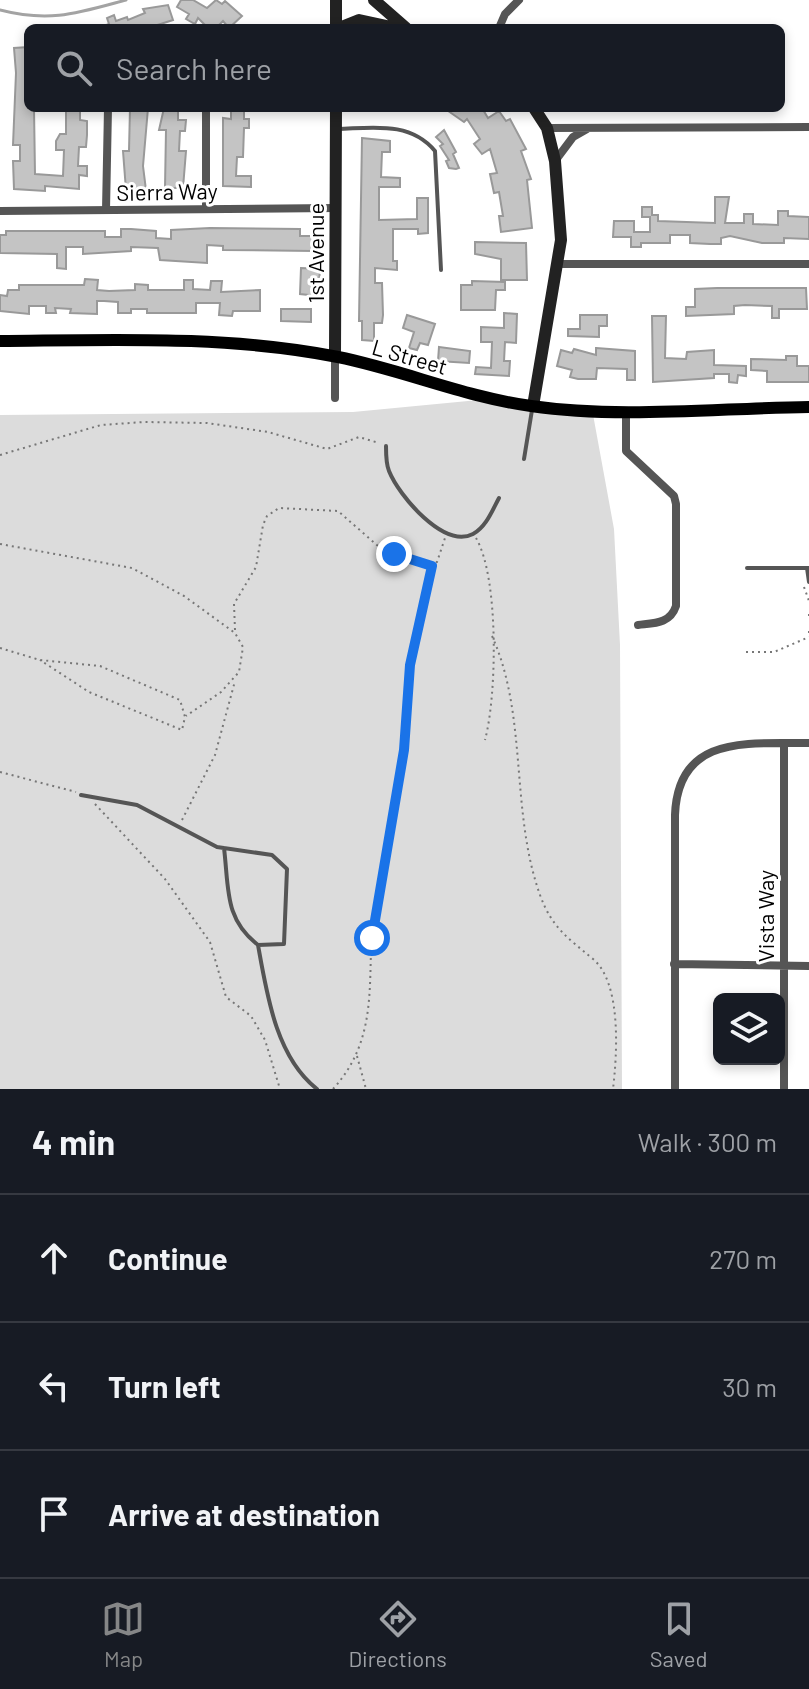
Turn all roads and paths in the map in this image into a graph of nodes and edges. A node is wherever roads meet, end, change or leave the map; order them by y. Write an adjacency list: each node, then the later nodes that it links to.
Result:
1 (336, 0): 4 (street)
2 (374, 0): 7 (street)
3 (519, 0): 8 (street)
4 (338, 24)
5 (348, 24): 6 (street)
6 (378, 24)
7 (401, 24)
8 (501, 24)
9 (108, 112): 20 (street)
10 (206, 112): 19 (street)
11 (336, 112): 16 (street, 1st Avenue)
12 (537, 112): 15 (street)
13 (591, 127): 14 (street); 15 (street); 17 (street)
14 (809, 127)
15 (547, 128): 17 (street)
16 (335, 129): 18 (street, 1st Avenue); 24 (lane)
17 (555, 161): 22 (street)
18 (335, 208): 19 (street, Sierra Way); 26 (street, 1st Avenue)
19 (206, 209): 20 (street, Sierra Way)
20 (106, 210): 21 (street, Sierra Way)
21 (0, 211)
22 (560, 264): 23 (street); 28 (street)
23 (809, 264)
24 (441, 270)
25 (0, 341): 26 (main road, L Street)
26 (335, 356): 27 (street, 1st Avenue); 28 (main road, L Street)
27 (335, 398)
28 (533, 406): 30 (main road, L Street); 33 (lane)
29 (809, 407): 30 (main road, L Street)
30 (626, 410): 46 (street)
31 (386, 446): 32 (path); 36 (lane)
32 (0, 455)
33 (524, 459)
34 (499, 498): 35 (lane)
35 (473, 534): 36 (lane); 49 (path)
36 (450, 537): 38 (path)
37 (0, 544): 47 (path)
38 (432, 566): 47 (path); 66 (path)
39 (747, 568): 40 (lane)
40 (808, 568): 41 (lane)
41 (809, 582)
42 (804, 587): 43 (path)
43 (809, 601)
44 (809, 614): 45 (path)
45 (809, 619)
46 (638, 625)
47 (235, 633): 53 (path)
48 (809, 634): 51 (path)
49 (492, 636): 55 (path); 71 (path)
50 (0, 648): 52 (path)
51 (746, 652)
52 (40, 660): 54 (path); 54 (path)
53 (235, 678): 54 (path); 60 (path)
54 (185, 717)
55 (485, 740)
56 (809, 743): 57 (street)
57 (784, 744): 63 (street); 64 (street, Vista Way)
58 (0, 772): 59 (path)
59 (81, 795): 60 (lane); 67 (path)
60 (178, 828): 61 (lane)
61 (224, 848): 62 (lane); 62 (lane)
62 (258, 945): 68 (lane)
63 (674, 964): 64 (street); 72 (street)
64 (783, 966): 65 (street); 73 (street, Vista Way)
65 (809, 966)
66 (356, 1054): 69 (path); 70 (path)
67 (280, 1089)
68 (317, 1089)
69 (333, 1089)
70 (366, 1089)
71 (613, 1089)
72 (675, 1089)
73 (784, 1089)

